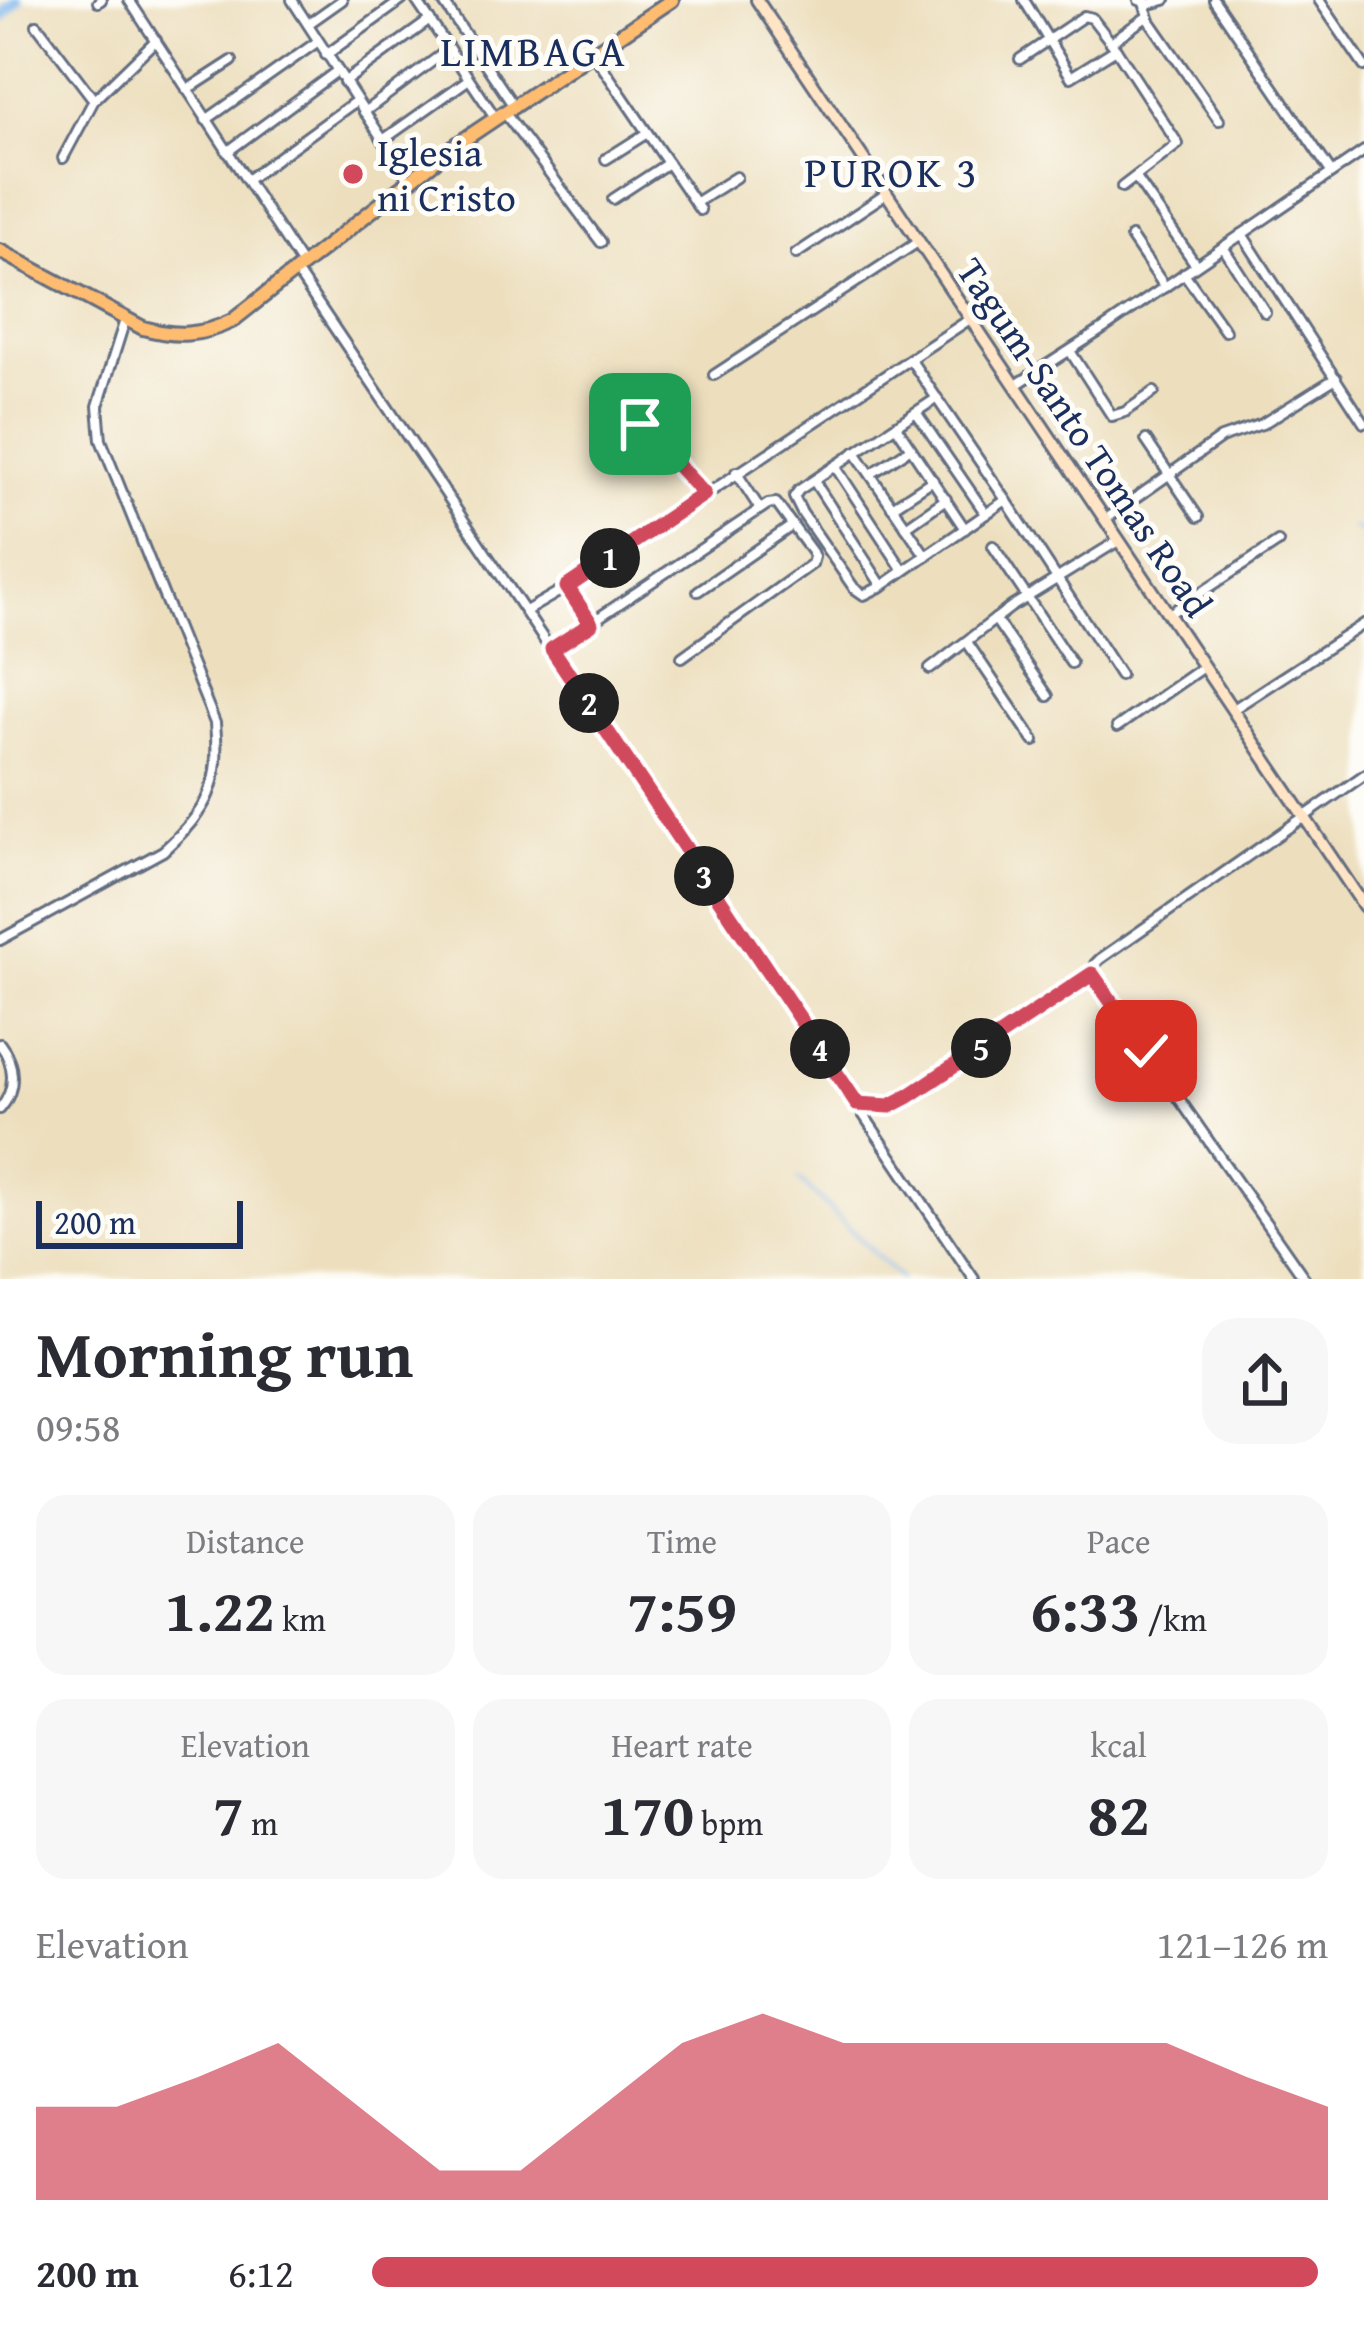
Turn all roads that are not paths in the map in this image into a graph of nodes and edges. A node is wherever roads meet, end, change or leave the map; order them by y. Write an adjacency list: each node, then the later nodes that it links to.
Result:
1 (129, 0): 18 (street)
2 (292, 0): 17 (street)
3 (342, 0): 17 (street)
4 (402, 0): 24 (street)
5 (416, 0): 15 (street)
6 (442, 0): 34 (street)
7 (672, 0): 23 (main road)
8 (757, 0): 51 (main road, Tagum-Santo Tomas Road)
9 (1024, 0): 19 (street)
10 (1165, 0): 13 (street)
11 (1214, 0): 45 (street)
12 (1319, 0): 27 (street)
13 (1142, 1): 14 (street)
14 (1148, 16): 21 (street); 37 (street)
15 (430, 20): 22 (street); 30 (street)
16 (37, 25): 32 (street)
17 (308, 25): 20 (street)
18 (156, 40): 31 (street); 32 (street)
19 (1048, 40): 21 (street); 21 (street); 25 (street)
20 (317, 42): 24 (street); 36 (street)
21 (1113, 46): 47 (street)
22 (449, 49): 29 (street); 35 (street)
23 (592, 52): 34 (main road); 38 (street)
24 (326, 55): 28 (street)
25 (1020, 59)
26 (232, 61): 31 (street)
27 (1364, 66)
28 (337, 71): 30 (street); 41 (street)
29 (469, 79): 34 (street); 39 (street)
30 (344, 82): 33 (street)
31 (187, 90): 36 (street)
32 (94, 100): 42 (street)
33 (356, 101): 35 (street); 48 (street)
34 (504, 111): 49 (main road); 55 (street)
35 (364, 112): 39 (street)
36 (206, 120): 41 (street)
37 (1219, 120)
38 (647, 133): 43 (street); 44 (street)
39 (382, 140): 49 (street)
40 (1364, 151): 45 (street)
41 (227, 152): 48 (street)
42 (63, 158)
43 (606, 159)
44 (668, 163): 46 (street); 52 (street)
45 (1331, 172): 53 (street)
46 (736, 177)
47 (1136, 178): 50 (street); 60 (street)
48 (247, 180): 61 (street)
49 (410, 182): 61 (main road)
50 (1122, 187)
51 (886, 194): 56 (main road, Tagum-Santo Tomas Road); 59 (street)
52 (613, 199)
53 (1242, 234): 57 (street); 71 (street)
54 (1131, 237): 63 (street)
55 (601, 242)
56 (918, 242): 65 (main road, Tagum-Santo Tomas Road); 70 (street)
57 (1223, 247): 60 (street); 64 (street)
58 (0, 251): 66 (main road)
59 (796, 254)
60 (1196, 265): 62 (street)
61 (299, 269): 66 (main road); 109 (street)
62 (1184, 273): 63 (street); 67 (street)
63 (1165, 287): 68 (street)
64 (1265, 312)
65 (970, 319): 69 (street); 72 (main road, Tagum-Santo Tomas Road)
66 (125, 320): 128 (street)
67 (1225, 331)
68 (1070, 351): 72 (street); 73 (street)
69 (910, 359): 74 (street); 83 (street)
70 (714, 375)
71 (1336, 378): 76 (street); 85 (street)
72 (1014, 386): 95 (main road, Tagum-Santo Tomas Road)
73 (1154, 392)
74 (937, 398): 75 (street); 90 (street)
75 (916, 412): 78 (street); 93 (street)
76 (1364, 423)
77 (640, 424): 88 (street)
78 (896, 426): 80 (street); 81 (street)
79 (1146, 440): 85 (street)
80 (911, 448): 84 (street); 86 (street)
81 (856, 452): 82 (street); 84 (street)
82 (835, 466): 87 (street); 103 (street)
83 (736, 472): 88 (street); 92 (street)
84 (871, 474): 91 (street)
85 (1169, 476): 94 (street); 95 (street)
86 (933, 480): 89 (street); 91 (street)
87 (814, 481): 105 (street); 105 (street)
88 (704, 494): 106 (street)
89 (946, 500): 97 (street); 98 (street)
90 (1006, 500): 93 (street); 104 (street)
91 (892, 506): 97 (street)
92 (760, 509): 96 (street); 112 (street)
93 (986, 514): 98 (street)
94 (1198, 518)
95 (1104, 520): 99 (main road, Tagum-Santo Tomas Road)
96 (794, 525): 107 (street); 116 (street)
97 (906, 527): 102 (street)
98 (965, 529): 102 (street)
99 (1118, 541): 104 (street); 110 (main road, Tagum-Santo Tomas Road)
100 (1278, 542): 110 (street)
101 (993, 546): 108 (street)
102 (926, 556): 103 (street)
103 (904, 571): 105 (street)
104 (1057, 580): 108 (street); 120 (street)
105 (882, 586)
106 (567, 587): 109 (street); 112 (street)
107 (698, 591)
108 (1027, 597): 111 (street); 117 (street)
109 (526, 611): 115 (street)
110 (1168, 615): 118 (main road, Tagum-Santo Tomas Road)
111 (995, 619): 114 (street); 121 (street)
112 (591, 624): 115 (street)
113 (1364, 624): 122 (street)
114 (967, 642): 119 (street); 124 (street)
115 (552, 649): 131 (street)
116 (682, 657)
117 (1071, 663)
118 (1203, 667): 122 (main road, Tagum-Santo Tomas Road); 123 (street)
119 (930, 669)
120 (1120, 675)
121 (1048, 696)
122 (1232, 710): 126 (main road, Tagum-Santo Tomas Road)
123 (1117, 727)
124 (1034, 741)
125 (1364, 776): 126 (street)
126 (1303, 817): 127 (main road, Tagum-Santo Tomas Road); 129 (street)
127 (1364, 906)
128 (0, 940)
129 (1092, 974): 131 (street); 134 (street)
130 (0, 1044): 132 (street)
131 (857, 1104): 133 (street)
132 (0, 1109)
133 (974, 1279)
134 (1305, 1279)

